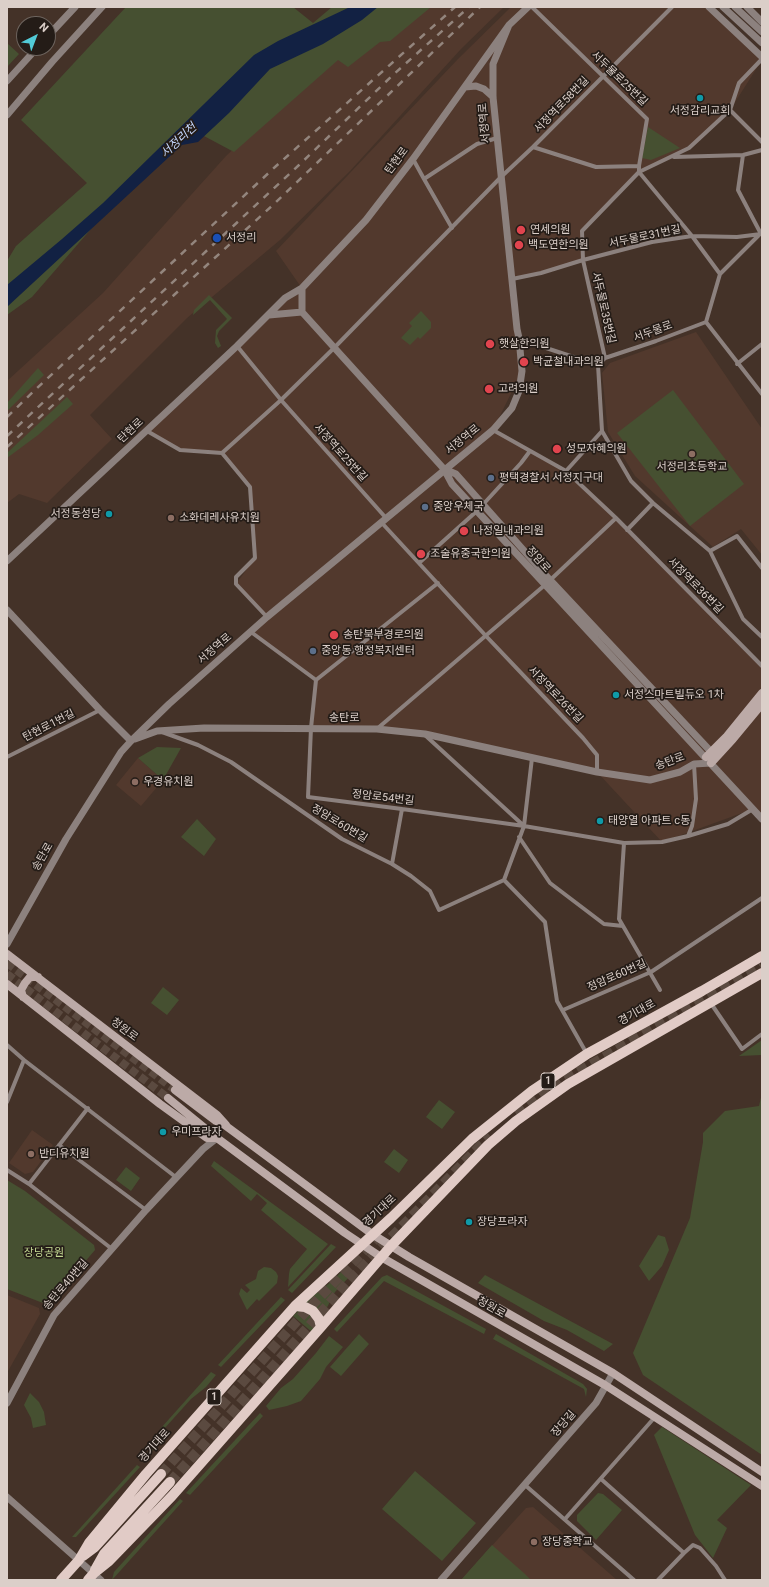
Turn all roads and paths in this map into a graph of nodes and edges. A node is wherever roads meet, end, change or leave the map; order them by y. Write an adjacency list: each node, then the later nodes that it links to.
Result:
1 (75, 7): 12 (street)
2 (102, 7): 22 (street)
3 (528, 7): 11 (street, 탄현로)
4 (532, 7): 17 (street, 서두물로25번길)
5 (672, 7): 17 (street, 서정역로58번길)
6 (710, 7): 16 (street)
7 (723, 7): 14 (street)
8 (735, 7): 13 (street)
9 (747, 7): 10 (street)
10 (762, 22)
11 (509, 25): 19 (street, 탄현로); 20 (street, 서정역로)
12 (56, 27)
13 (762, 32)
14 (762, 44)
15 (30, 56): 18 (street)
16 (762, 58): 21 (street, 서두물로35번길)
17 (603, 76): 25 (street, 서정역로58번길); 30 (street, 서두물로25번길)
18 (7, 81)
19 (465, 87): 20 (street); 29 (street, 탄현로)
20 (494, 96): 23 (street, 서정역로)
21 (730, 110): 24 (street); 28 (street, 서두물로35번길)
22 (7, 115)
23 (498, 138): 32 (street, 서정역로); 33 (street)
24 (762, 142)
25 (533, 147): 30 (street, 서정역로58번길); 32 (street, 서정역로58번길)
26 (762, 150): 27 (street, 서두물로35번길)
27 (743, 155): 28 (street, 서두물로35번길); 35 (street)
28 (672, 157): 31 (street, 서두물로35번길)
29 (413, 159): 33 (street); 40 (street, 탄현로)
30 (639, 166): 31 (street, 서두물로25번길)
31 (639, 172): 36 (street); 37 (street, 서두물로35번길)
32 (501, 177): 34 (street, 서정역로58번길); 39 (street, 서정역로)
33 (424, 179): 34 (street)
34 (452, 228): 49 (street, 서정역로58번길)
35 (762, 233): 36 (street, 서두물로31번길); 38 (street)
36 (692, 236): 37 (street, 서두물로31번길); 38 (street)
37 (583, 260): 39 (street, 서두물로31번길); 50 (street, 서두물로35번길)
38 (720, 274): 45 (street)
39 (512, 279): 55 (street, 서정역로)
40 (302, 288): 41 (street, 탄현로); 42 (street)
41 (279, 304): 43 (street); 44 (street, 탄현로)
42 (302, 312): 43 (street); 49 (street, 정암로)
43 (286, 314): 44 (street)
44 (269, 315): 48 (street, 탄현로)
45 (706, 322): 50 (street, 서두물로); 51 (street)
46 (762, 344): 51 (street)
47 (537, 345): 52 (street)
48 (236, 346): 54 (street, 서정역로25번길); 56 (street, 탄현로)
49 (335, 347): 54 (street); 60 (street, 정암로)
50 (605, 358): 52 (street, 서두물로35번길)
51 (738, 364): 53 (street)
52 (598, 365): 57 (street)
53 (762, 394)
54 (281, 400): 59 (street); 65 (street, 서정역로25번길)
55 (493, 430): 58 (street, 서정역로36번길); 60 (street, 서정역로)
56 (146, 431): 59 (street); 68 (street, 탄현로)
57 (602, 431): 61 (street); 62 (street)
58 (530, 451): 61 (street, 서정역로36번길); 63 (street)
59 (222, 454): 74 (street)
60 (444, 470): 63 (street, 정암로); 65 (street, 서정역로)
61 (566, 472): 64 (street, 서정역로36번길)
62 (653, 503): 66 (street); 67 (street)
63 (480, 507): 69 (street); 71 (street, 정암로)
64 (616, 518): 66 (street, 서정역로36번길); 71 (street)
65 (384, 520): 69 (street, 서정역로26번길); 74 (street, 서정역로)
66 (627, 530): 78 (street, 서정역로36번길)
67 (710, 551): 70 (street); 77 (street)
68 (7, 561)
69 (419, 563): 72 (street, 서정역로26번길)
70 (762, 568)
71 (548, 582): 76 (street); 88 (street, 정암로)
72 (438, 583): 76 (street, 서정역로26번길); 79 (street)
73 (7, 610): 82 (street)
74 (267, 617): 75 (street, 서정역로)
75 (251, 632): 79 (street); 87 (street, 서정역로)
76 (486, 636): 84 (street); 92 (street, 서정역로26번길)
77 (762, 637)
78 (762, 666)
79 (316, 680): 83 (street)
80 (762, 693): 88 (main road)
81 (762, 704): 88 (main road)
82 (100, 710): 87 (street); 89 (street, 탄현로1번길)
83 (311, 728): 84 (street, 송탄로); 85 (street, 송탄로); 93 (street, 정암로54번길)
84 (377, 729): 86 (street, 송탄로)
85 (157, 731): 87 (street, 송탄로); 100 (street, 정암로60번길)
86 (425, 734): 90 (street, 송탄로); 96 (street)
87 (131, 741): 104 (street, 송탄로)
88 (711, 757): 91 (street, 송탄로); 94 (street)
89 (7, 758)
90 (532, 758): 92 (street, 송탄로); 96 (street)
91 (694, 764): 92 (street, 송탄로); 97 (street)
92 (597, 772)
93 (402, 809): 96 (street, 정암로54번길); 100 (street)
94 (753, 809): 95 (street); 97 (street, 정암로54번길)
95 (762, 819)
96 (524, 826): 98 (street); 99 (street, 정암로54번길)
97 (688, 836): 99 (street, 정암로54번길)
98 (520, 837): 101 (street); 103 (street)
99 (624, 843): 103 (street)
100 (392, 864): 101 (street, 정암로60번길)
101 (504, 880): 114 (street)
102 (762, 898): 107 (street, 정암로60번길)
103 (624, 926): 107 (street)
104 (7, 944)
105 (7, 954): 109 (main road, 청원로)
106 (762, 956): 117 (main road, 경기대로 / 1)
107 (651, 972): 111 (street); 114 (street, 정암로60번길)
108 (762, 973): 113 (main road, 경기대로)
109 (38, 977): 112 (main road); 123 (main road, 청원로)
110 (7, 984): 112 (main road, 청원로)
111 (660, 990)
112 (23, 998): 124 (main road, 청원로)
113 (710, 1002): 115 (street); 132 (main road, 경기대로)
114 (563, 1010): 117 (street)
115 (762, 1034)
116 (7, 1045): 118 (street)
117 (586, 1054): 130 (main road, 경기대로 / 1)
118 (24, 1060): 121 (street); 122 (street)
119 (175, 1090): 123 (main road, 청원로)
120 (168, 1098): 124 (main road, 청원로)
121 (7, 1102)
122 (88, 1108): 125 (street); 127 (street)
123 (226, 1126): 130 (main road, 청원로)
124 (217, 1138): 127 (street, 송탄로40번길); 131 (main road, 청원로)
125 (59, 1145): 128 (street); 129 (street)
126 (7, 1170): 128 (street)
127 (177, 1178): 129 (street, 송탄로40번길)
128 (29, 1184): 133 (street)
129 (146, 1210): 133 (street, 송탄로40번길)
130 (372, 1234): 131 (main road, 경기대로 / 1); 132 (main road, 청원로)
131 (361, 1245): 134 (main road, 청원로); 135 (main road, 경기대로 / 1)
132 (391, 1246): 134 (main road, 경기대로); 137 (main road, 청원로)
133 (113, 1249): 139 (street, 송탄로40번길)
134 (381, 1257): 136 (main road, 경기대로); 138 (main road, 청원로)
135 (295, 1306): 136 (main road); 150 (main road, 경기대로 / 1)
136 (322, 1327): 150 (main road, 경기대로)
137 (613, 1373): 138 (street, 장당길); 141 (main road, 청원로)
138 (605, 1385): 140 (main road, 청원로); 145 (street, 장당길)
139 (7, 1403)
140 (656, 1417): 143 (street); 146 (main road, 청원로)
141 (762, 1472)
142 (161, 1474): 150 (main road, 경기대로 / 1)
143 (601, 1479): 148 (street); 149 (street)
144 (170, 1482): 150 (main road, 경기대로 / 1)
145 (526, 1485): 148 (street); 152 (street, 장당길)
146 (762, 1486)
147 (7, 1496): 150 (street)
148 (565, 1519): 153 (street)
149 (684, 1553): 154 (street); 155 (street)
150 (89, 1572): 151 (main road, 경기대로 / 1)
151 (61, 1580)
152 (441, 1580)
153 (634, 1580)
154 (658, 1580)
155 (725, 1580)

